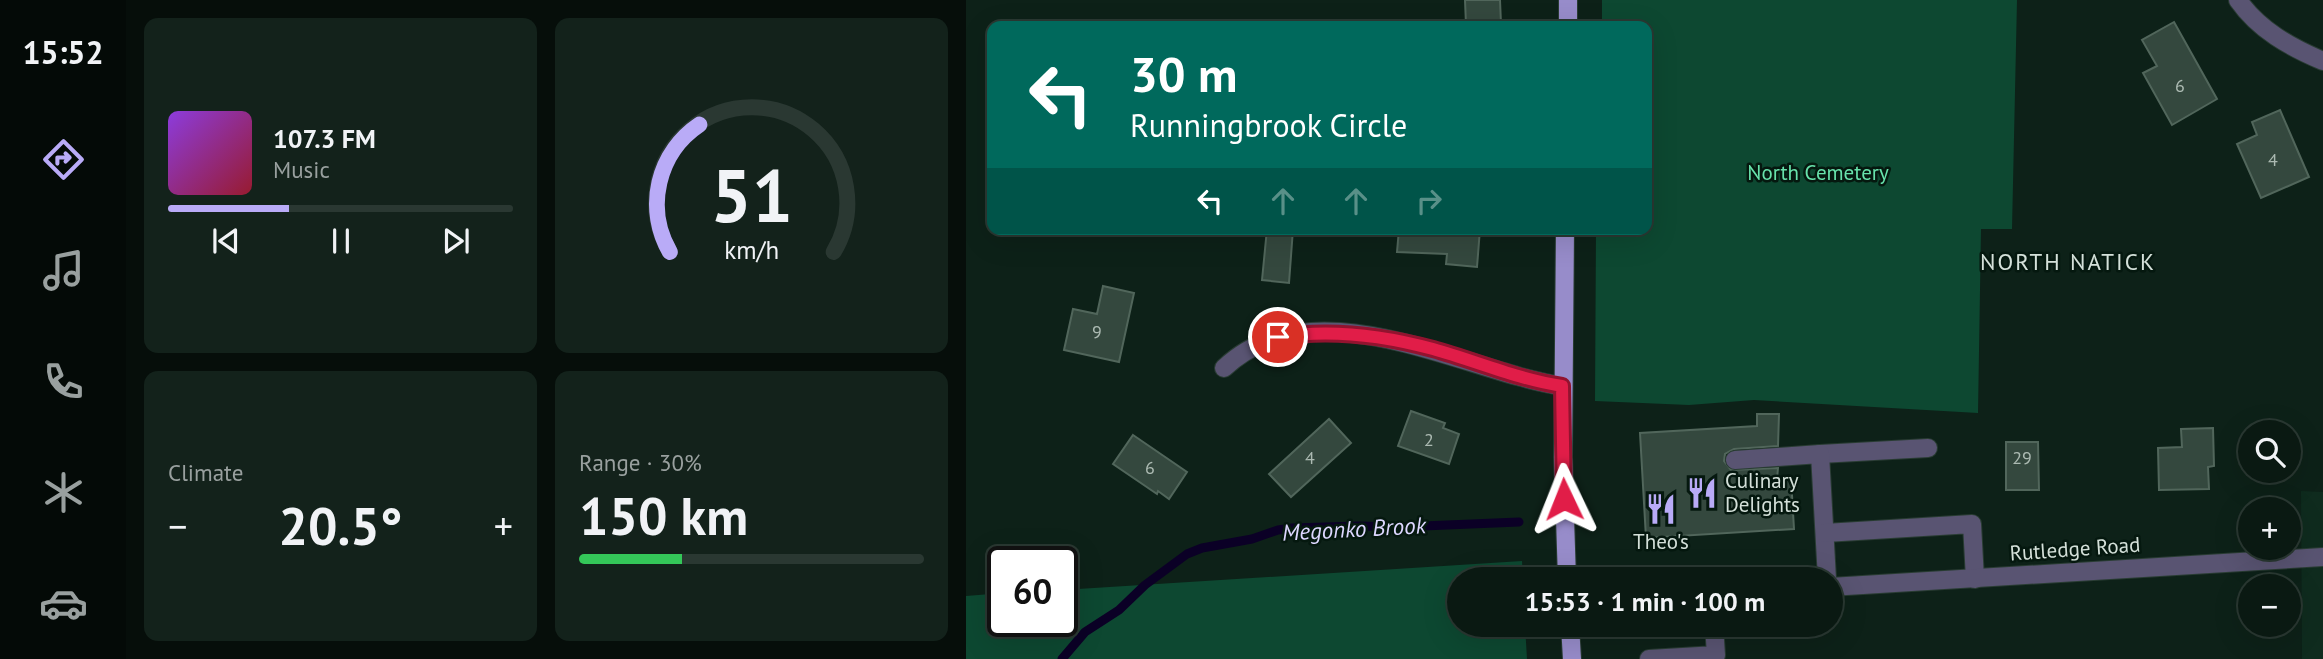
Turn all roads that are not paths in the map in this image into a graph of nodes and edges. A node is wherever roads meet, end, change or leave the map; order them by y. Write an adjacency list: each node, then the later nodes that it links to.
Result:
1 (1568, 0): 3 (main road)
2 (2238, 0): 4 (street)
3 (1568, 21)
4 (2323, 61)
5 (1565, 235): 7 (main road)
6 (1224, 368): 7 (street)
7 (1562, 386): 13 (main road)
8 (1928, 449): 9 (street)
9 (1820, 454): 10 (street); 11 (street)
10 (1735, 460)
11 (1825, 533): 14 (street); 15 (street)
12 (2323, 557): 15 (street, Rutledge Road)
13 (1567, 567)
14 (1826, 567)
15 (1975, 579): 16 (street, Rutledge Road)
16 (1843, 586)
17 (1571, 637): 19 (main road)
18 (1715, 637): 20 (street)
19 (1572, 659)
20 (1649, 659)

